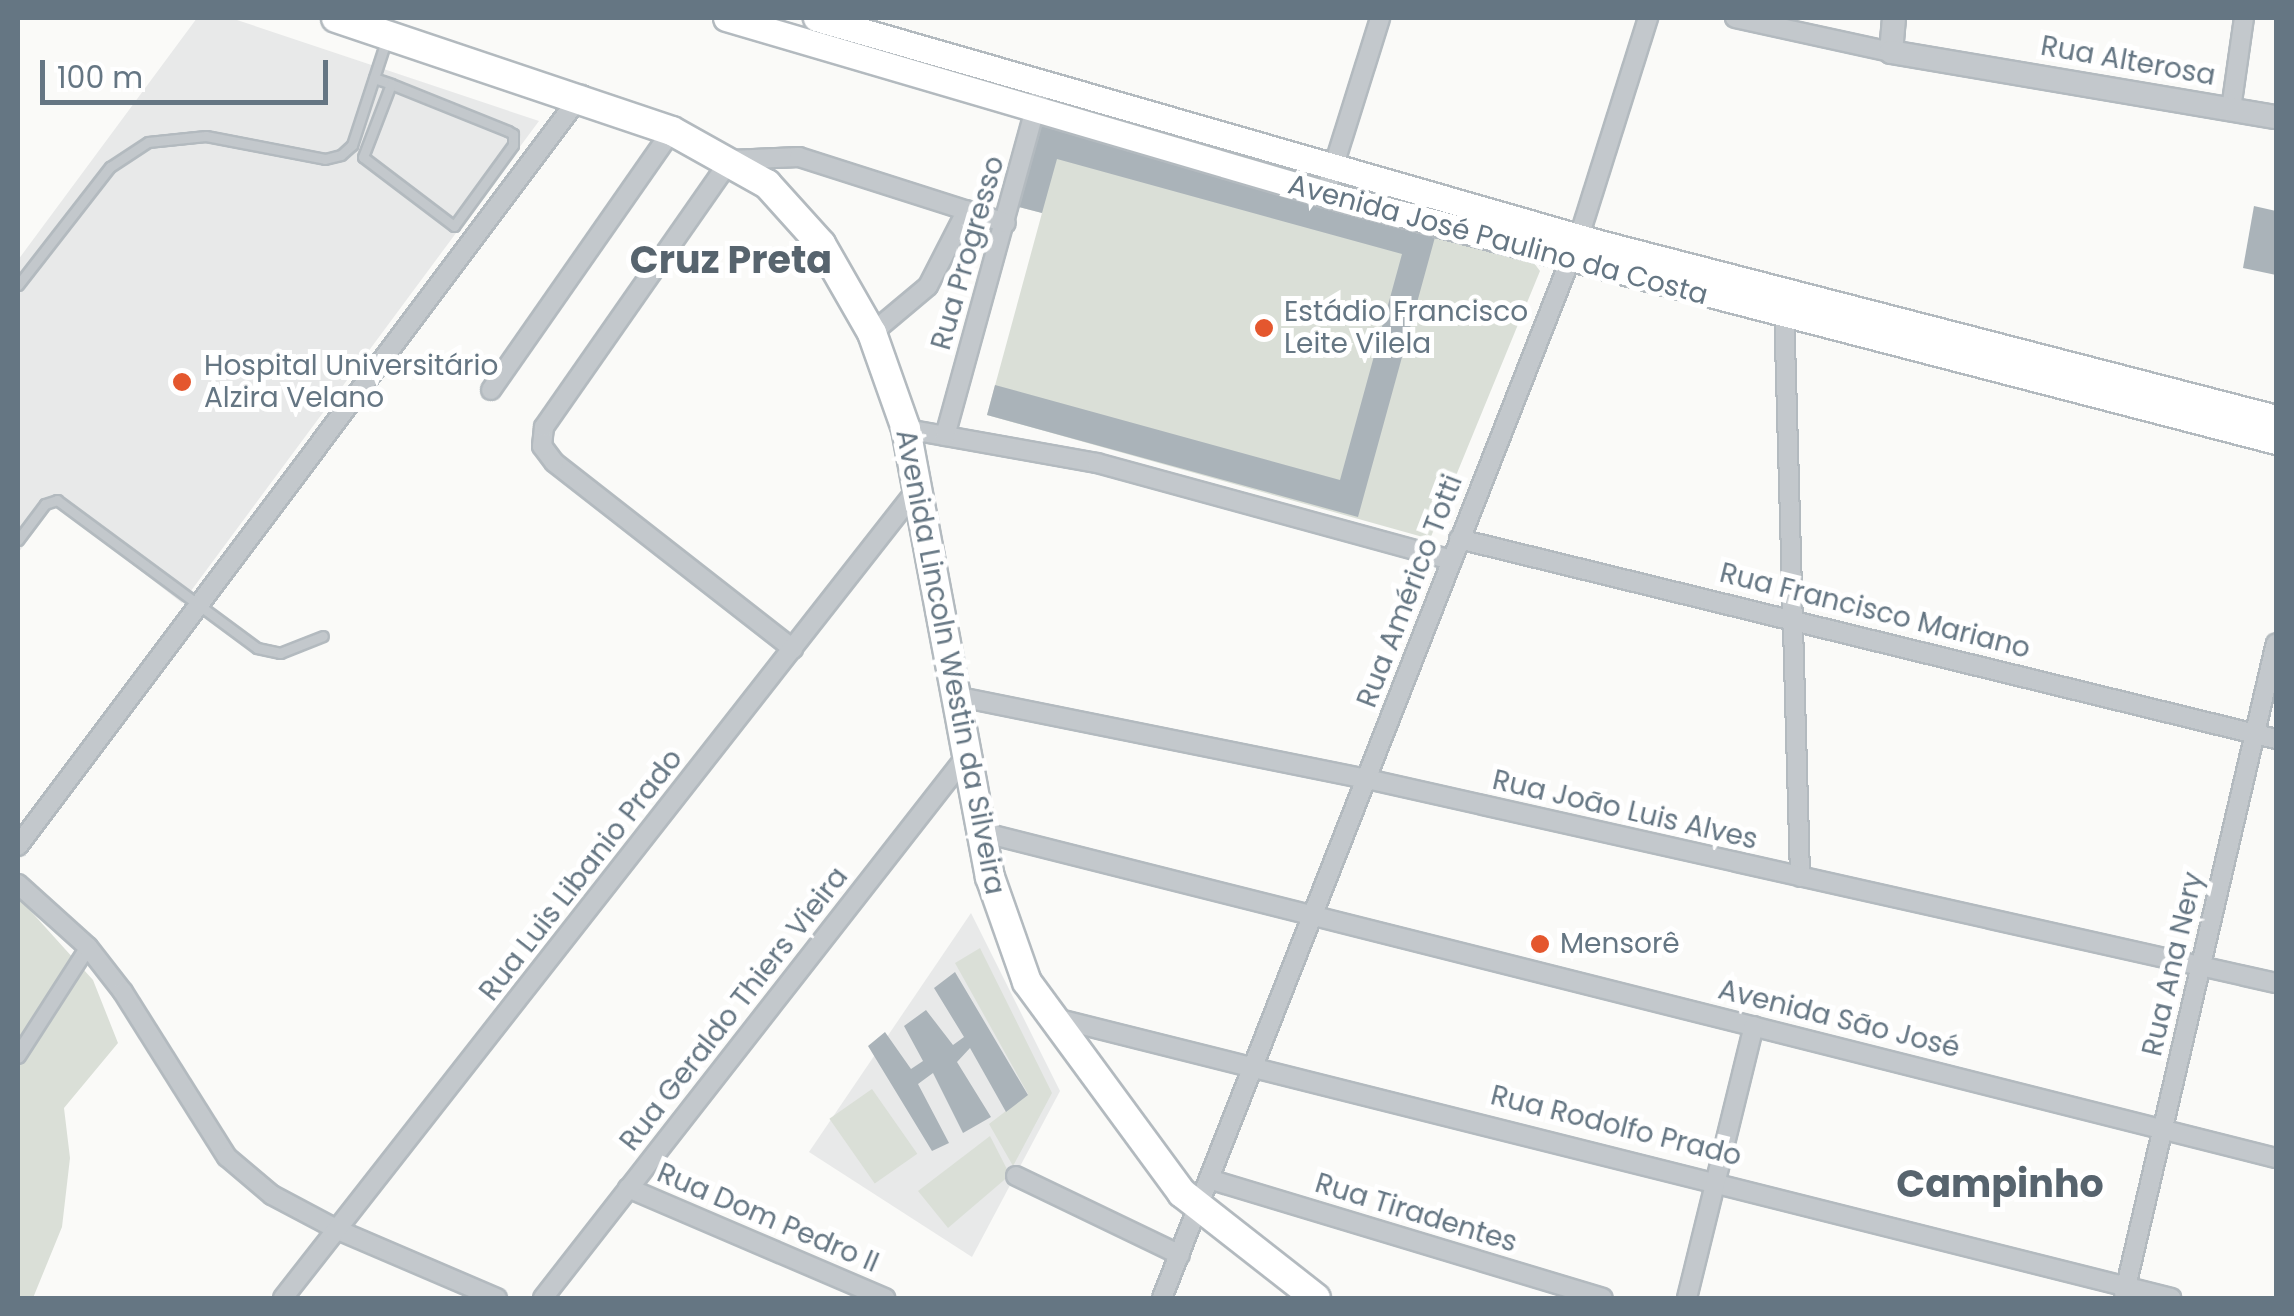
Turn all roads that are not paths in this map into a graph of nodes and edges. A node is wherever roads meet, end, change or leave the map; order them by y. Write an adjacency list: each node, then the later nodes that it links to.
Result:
1 (336, 18): 9 (main road, Avenida Lincoln Westin da Silveira)
2 (726, 18): 16 (main road, Avenida José Paulino da Costa)
3 (816, 18): 13 (main road, Avenida José Paulino da Costa)
4 (1380, 18): 20 (street)
5 (1648, 18): 23 (street, Rua Américo Totti)
6 (1735, 18): 10 (street, Rua Alterosa)
7 (1894, 18): 10 (street)
8 (2244, 18): 15 (street)
9 (392, 26): 11 (lane); 14 (main road, Avenida Lincoln Westin da Silveira)
10 (1891, 52): 15 (street, Rua Alterosa)
11 (374, 78): 12 (lane); 24 (lane)
12 (391, 84): 12 (lane)
13 (1041, 84): 16 (street, Rua Progresso); 20 (main road, Avenida José Paulino da Costa)
14 (581, 95): 18 (main road, Avenida Lincoln Westin da Silveira); 37 (street)
15 (2231, 108): 17 (street, Rua Alterosa)
16 (1036, 110): 20 (main road, Avenida José Paulino da Costa); 22 (street, Rua Progresso)
17 (2276, 117)
18 (672, 131): 19 (main road, Avenida Lincoln Westin da Silveira); 27 (street)
19 (730, 160): 21 (street); 26 (main road, Avenida Lincoln Westin da Silveira); 41 (street)
20 (1329, 182): 23 (main road, Avenida José Paulino da Costa)
21 (967, 210): 22 (street); 26 (street)
22 (1006, 223): 31 (street, Rua Progresso)
23 (1574, 248): 25 (main road, Avenida José Paulino da Costa); 34 (street, Rua Américo Totti)
24 (18, 286)
25 (1784, 303): 28 (main road, Avenida José Paulino da Costa); 38 (street)
26 (872, 333): 30 (main road, Avenida Lincoln Westin da Silveira)
27 (491, 390)
28 (2156, 399): 29 (main road, Avenida José Paulino da Costa); 32 (main road, Avenida José Paulino da Costa)
29 (2276, 418)
30 (906, 429): 31 (street); 33 (main road, Avenida Lincoln Westin da Silveira)
31 (945, 436): 36 (street)
32 (2276, 441)
33 (921, 484): 41 (street, Rua Luis Libanio Prado); 42 (main road, Avenida Lincoln Westin da Silveira)
34 (1459, 539): 36 (street, Rua Américo Totti); 38 (street, Rua Francisco Mariano)
35 (18, 540): 37 (lane)
36 (1452, 560): 45 (street, Rua Américo Totti)
37 (202, 609): 39 (lane); 47 (street)
38 (1790, 618): 43 (street, Rua Francisco Mariano); 48 (street)
39 (323, 636)
40 (2276, 643): 43 (street, Rua Ana Nery)
41 (792, 649): 65 (street, Rua Luis Libanio Prado)
42 (960, 697): 44 (main road, Avenida Lincoln Westin da Silveira); 45 (street, Rua João Luis Alves)
43 (2267, 736): 52 (street, Rua Ana Nery)
44 (968, 754): 46 (main road, Avenida Lincoln Westin da Silveira); 63 (street, Rua Geraldo Thiers Vieira)
45 (1367, 780): 48 (street, Rua João Luis Alves); 50 (street, Rua Américo Totti)
46 (981, 832): 50 (street, Avenida São José); 54 (main road, Avenida Lincoln Westin da Silveira)
47 (18, 846)
48 (1800, 877): 52 (street, Rua João Luis Alves)
49 (18, 884): 51 (street)
50 (1317, 915): 55 (street, Avenida São José); 57 (street, Rua Américo Totti)
51 (88, 947): 56 (street); 65 (street)
52 (2200, 966): 53 (street, Rua João Luis Alves); 58 (street, Rua Ana Nery)
53 (2276, 983)
54 (1046, 1016): 57 (street, Rua Rodolfo Prado); 64 (main road, Avenida Lincoln Westin da Silveira)
55 (1754, 1026): 58 (street, Avenida São José); 62 (street)
56 (18, 1056)
57 (1259, 1064): 61 (street, Rua Américo Totti); 62 (street, Rua Rodolfo Prado)
58 (2163, 1130): 59 (street, Avenida São José); 67 (street, Rua Ana Nery)
59 (2276, 1158)
60 (1016, 1176): 66 (street)
61 (1212, 1180): 64 (street, Rua Américo Totti); 74 (street, Rua Tiradentes)
62 (1717, 1180): 67 (street, Rua Rodolfo Prado); 75 (street)
63 (628, 1188): 70 (street, Rua Geraldo Thiers Vieira); 71 (street, Rua Dom Pedro II)
64 (1200, 1212): 66 (street, Rua Américo Totti); 73 (main road, Avenida Lincoln Westin da Silveira)
65 (338, 1230): 68 (street, Rua Luis Libanio Prado); 69 (street)
66 (1180, 1255): 72 (street)
67 (2125, 1293): 76 (street, Rua Rodolfo Prado)
68 (283, 1298)
69 (498, 1298)
70 (543, 1298)
71 (886, 1298)
72 (1162, 1298)
73 (1316, 1298)
74 (1603, 1298)
75 (1686, 1298)
76 (2171, 1298)

